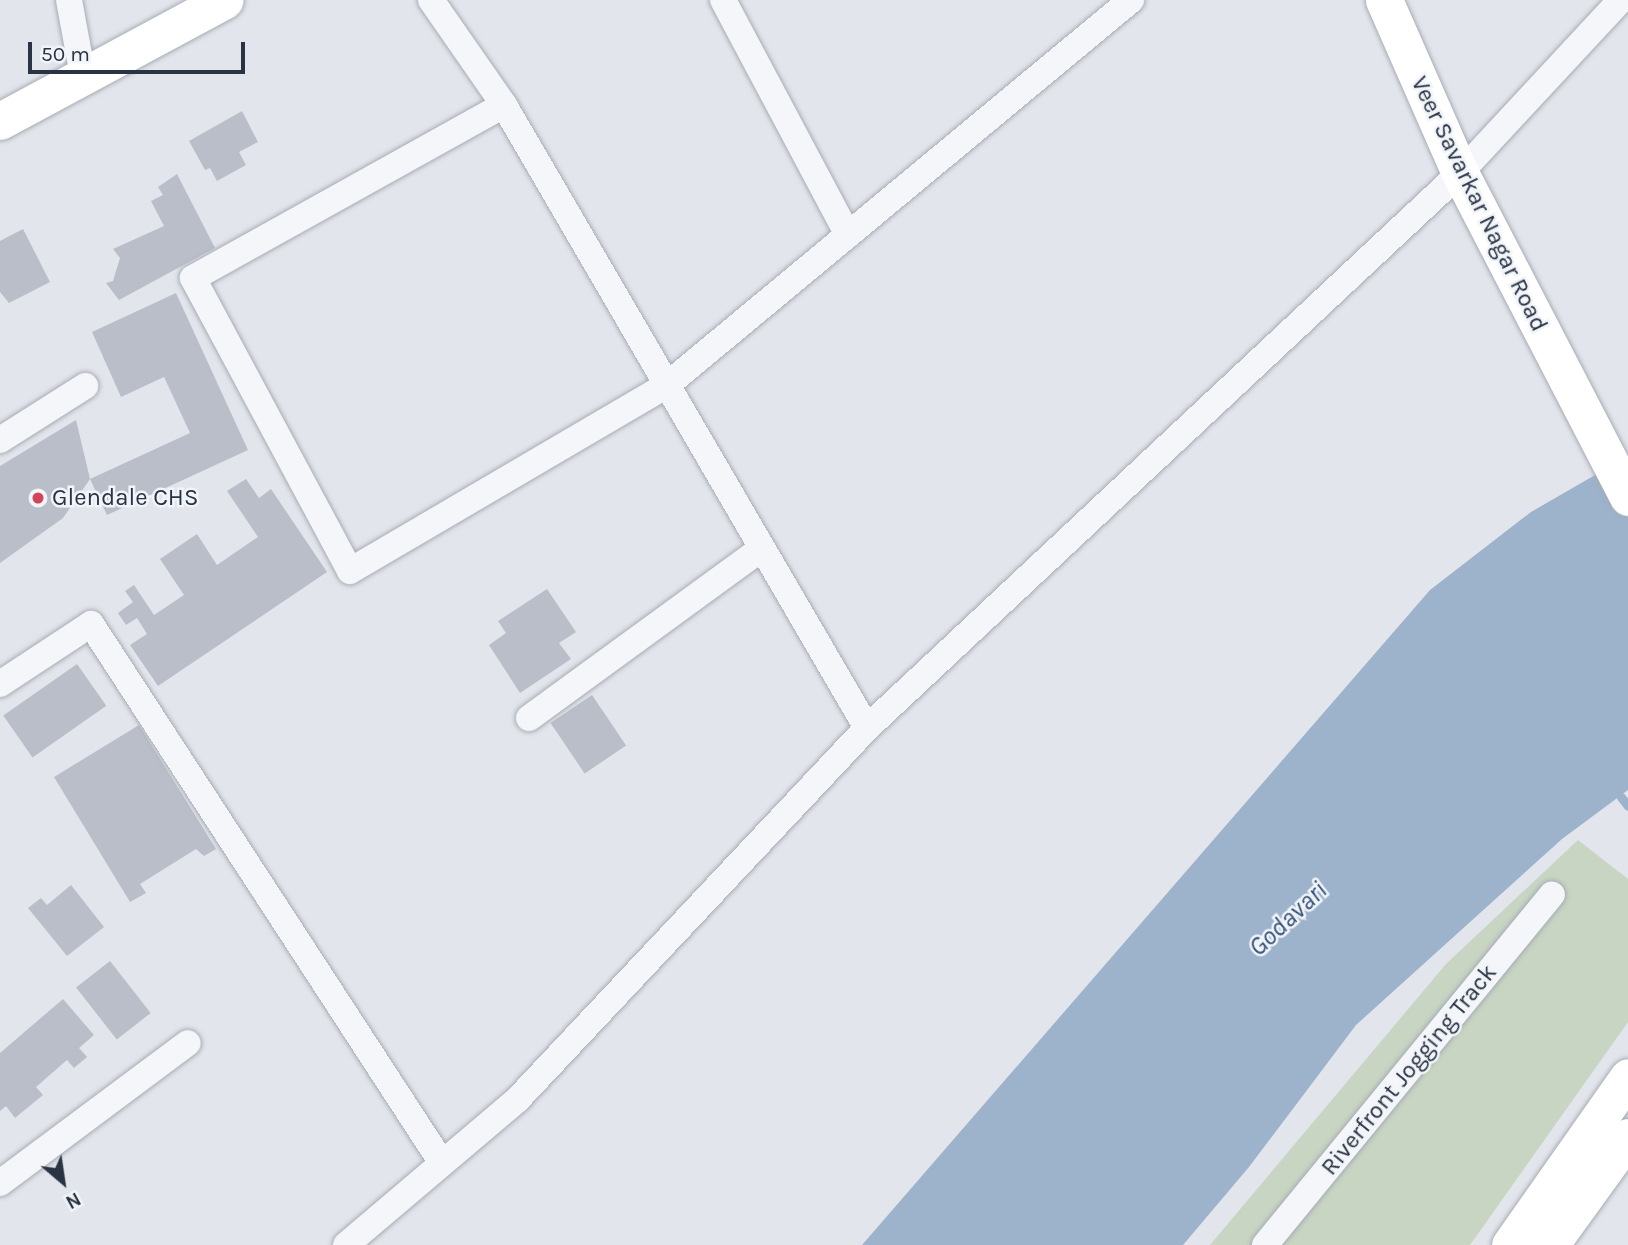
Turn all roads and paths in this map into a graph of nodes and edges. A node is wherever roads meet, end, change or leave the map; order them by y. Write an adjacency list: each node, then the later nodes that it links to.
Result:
1 (69, 0): 8 (street)
2 (225, 0): 8 (street)
3 (431, 0): 9 (street)
4 (723, 0): 12 (street)
5 (1131, 0): 12 (street)
6 (1384, 0): 11 (street, Veer Savarkar Nagar Road)
7 (1621, 0): 11 (street)
8 (83, 76): 10 (street)
9 (503, 105): 13 (street); 13 (street)
10 (0, 121)
11 (1460, 173): 16 (street, Veer Savarkar Nagar Road); 20 (street)
12 (848, 235): 13 (street)
13 (667, 385): 17 (street)
14 (86, 386): 15 (street)
15 (0, 440)
16 (1628, 498)
17 (762, 548): 19 (street); 20 (street)
18 (0, 684): 25 (street)
19 (530, 718)
20 (867, 728): 25 (street)
21 (1552, 894): 28 (street, Riverfront Jogging Track)
22 (188, 1043): 26 (street)
23 (1628, 1077): 29 (street)
24 (1628, 1137): 30 (street)
25 (442, 1163): 27 (street)
26 (0, 1183)
27 (346, 1245)
28 (1265, 1245)
29 (1510, 1245)
30 (1550, 1245)

